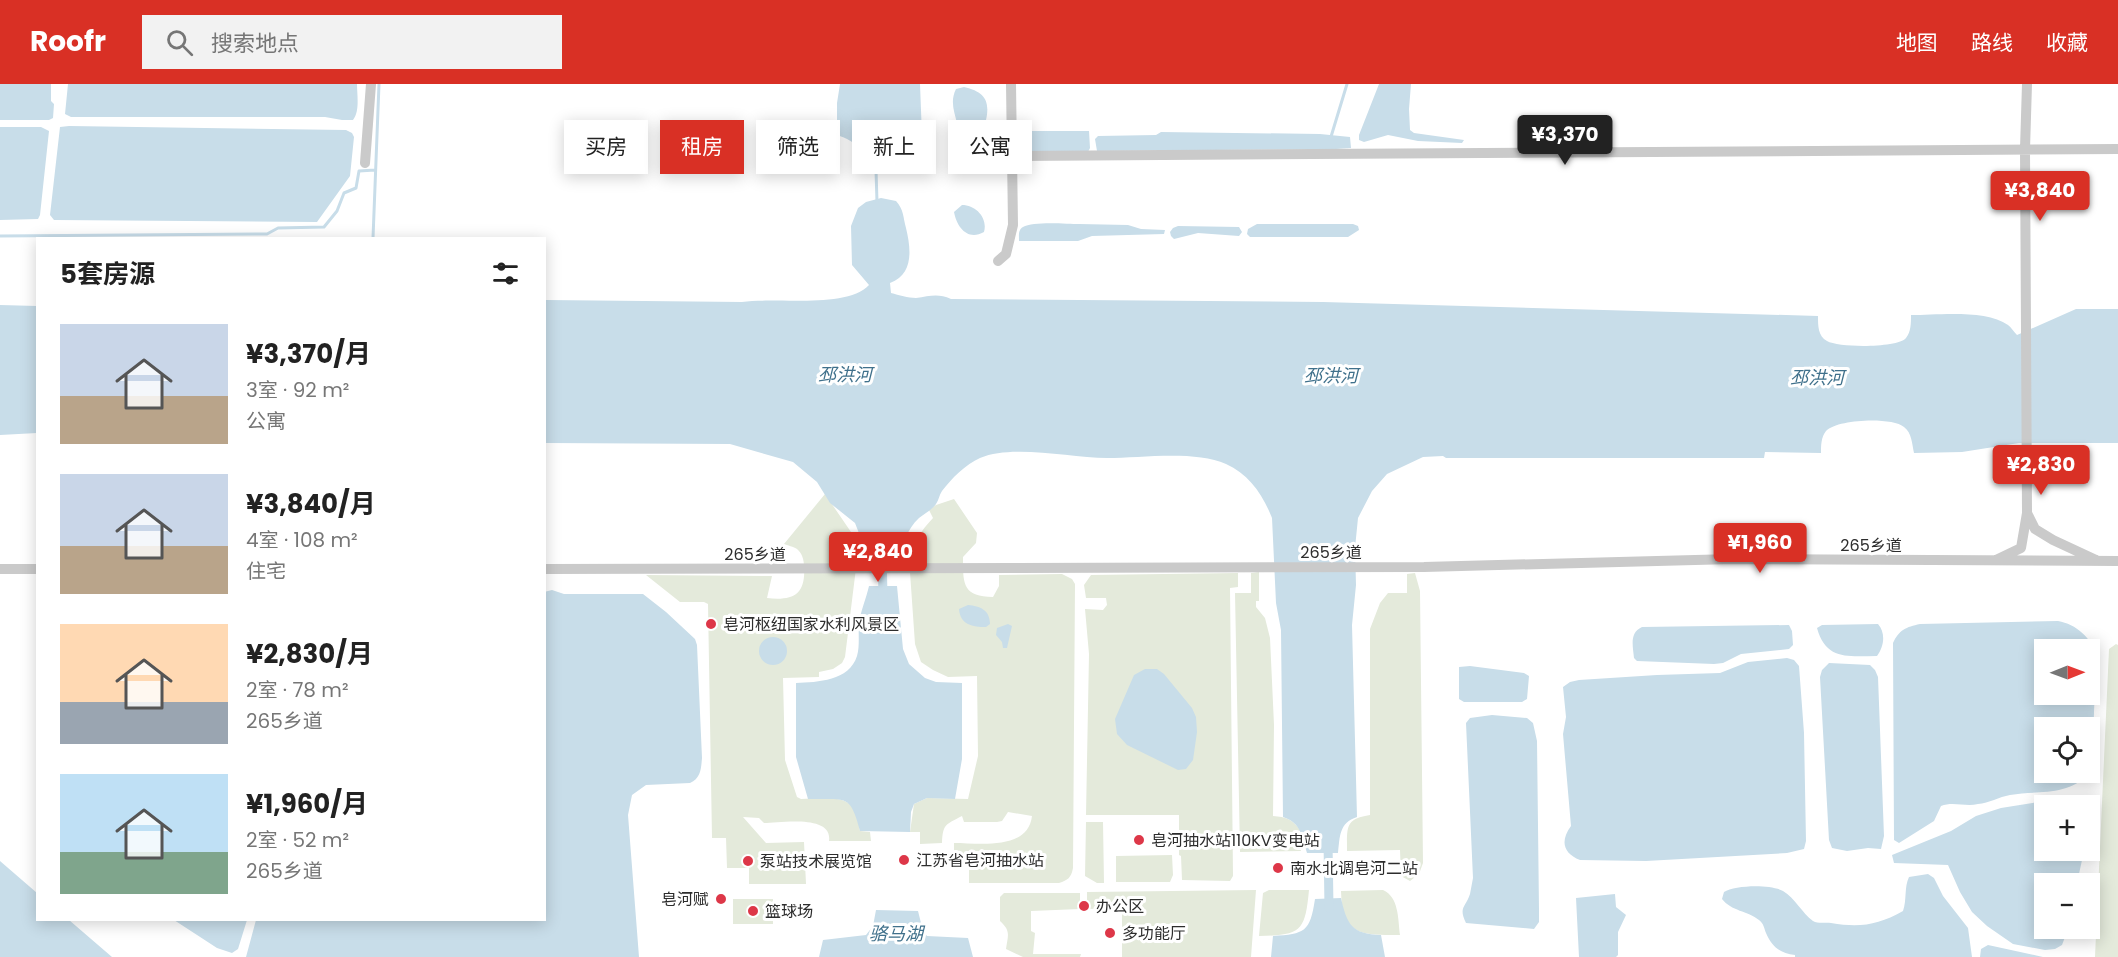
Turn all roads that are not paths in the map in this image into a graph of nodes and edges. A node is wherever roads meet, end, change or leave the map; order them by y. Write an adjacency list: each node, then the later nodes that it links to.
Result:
1 (370, 84): 8 (street)
2 (1011, 84): 4 (street)
3 (2027, 84): 5 (street)
4 (1012, 120)
5 (2025, 149): 6 (street); 7 (street); 11 (street)
6 (2118, 149)
7 (1032, 156)
8 (365, 163)
9 (1012, 174): 10 (street)
10 (998, 261)
11 (2027, 513): 12 (street); 14 (street)
12 (1994, 561): 14 (street, 265乡道); 17 (street, 265乡道)
13 (2118, 561): 14 (street, 265乡道)
14 (2099, 562)
15 (0, 569): 16 (street)
16 (36, 569)
17 (546, 569)

